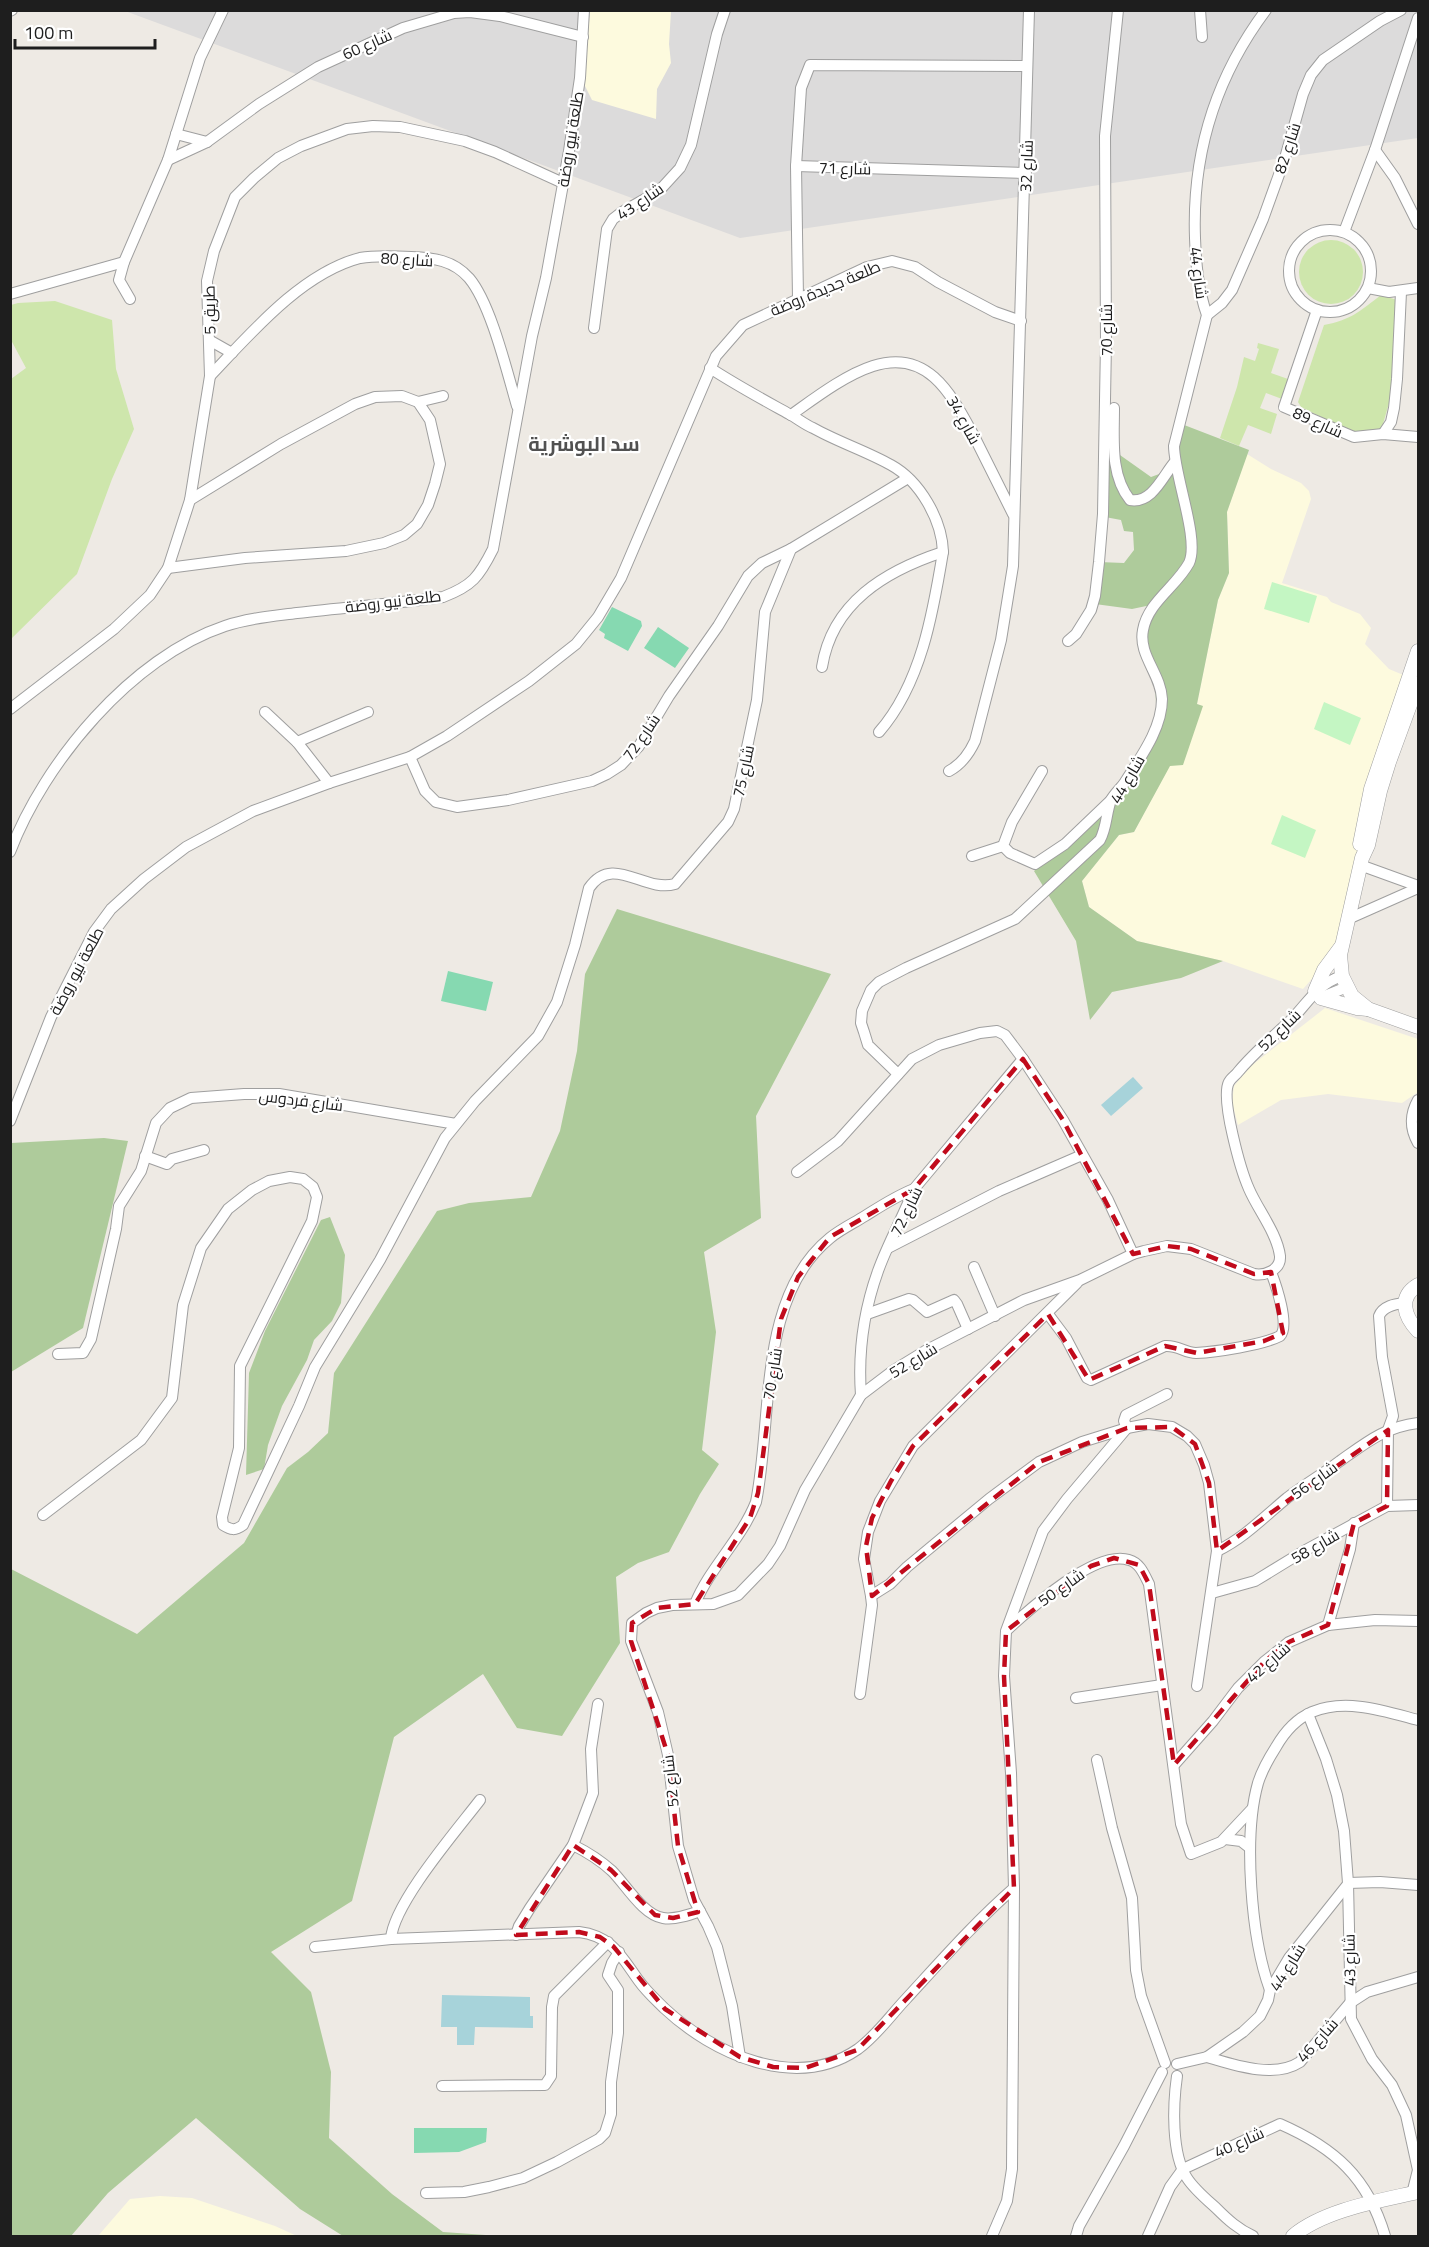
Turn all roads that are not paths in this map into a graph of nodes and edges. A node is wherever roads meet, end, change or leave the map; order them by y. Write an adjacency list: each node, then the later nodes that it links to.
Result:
1 (223, 10): 13 (street)
2 (584, 10): 10 (street, طلعة نيو روضة)
3 (725, 10): 32 (street, شارع 43)
4 (1029, 10): 12 (street, شارع 32)
5 (1119, 10): 53 (street, شارع 70)
6 (1200, 10): 11 (street)
7 (1266, 10): 30 (street, شارع 44)
8 (1401, 10): 30 (street, شارع 82)
9 (1419, 18): 15 (street)
10 (583, 37): 14 (street, شارع 60); 19 (street, طلعة نيو روضة)
11 (1202, 37)
12 (1027, 66): 17 (street); 18 (street, شارع 32)
13 (176, 134): 14 (street); 16 (street)
14 (207, 142): 16 (street, شارع 60)
15 (1375, 150): 20 (street); 21 (street)
16 (168, 160): 22 (street)
17 (796, 166): 18 (street, شارع 71); 27 (street, شارع 71)
18 (1026, 173): 31 (street, شارع 32)
19 (563, 183): 33 (street, طريق 5); 40 (street, طلعة نيو روضة)
20 (1419, 224)
21 (1344, 232): 23 (street); 29 (street)
22 (124, 262): 26 (street); 28 (street)
23 (1368, 288): 25 (street); 29 (street)
24 (1419, 288): 25 (street)
25 (1401, 292): 42 (street)
26 (10, 294)
27 (798, 298): 31 (street, طلعة جديدة روضة); 35 (street, طلعة جديدة روضة)
28 (130, 299)
29 (1317, 310): 42 (street, شارع 89)
30 (1207, 315): 44 (street, شارع 44)
31 (1021, 321): 49 (street, شارع 34)
32 (594, 328)
33 (209, 340): 34 (street); 36 (street, طريق 5)
34 (232, 353): 36 (street, شارع 80); 40 (street, شارع 80)
35 (710, 368): 41 (street); 62 (street, طلعة نيو روضة)
36 (210, 375): 48 (street, طريق 5)
37 (443, 396): 38 (street)
38 (418, 402): 48 (street); 52 (street)
39 (1114, 408): 44 (street)
40 (519, 409): 68 (street, طلعة نيو روضة)
41 (791, 415): 45 (street); 49 (street, شارع 34)
42 (1383, 434): 43 (street, شارع 89)
43 (1419, 437)
44 (1174, 463): 66 (street, شارع 44)
45 (892, 465): 46 (street); 47 (street)
46 (908, 478): 47 (street); 51 (street)
47 (893, 488): 50 (street)
48 (190, 500): 52 (street, طريق 5)
49 (1013, 514): 63 (street, شارع 34)
50 (791, 549): 62 (street, شارع 72); 83 (street, شارع 75)
51 (943, 552): 55 (street); 60 (street)
52 (168, 568): 57 (street, طريق 5)
53 (1068, 641)
54 (1419, 651): 70 (street)
55 (822, 667)
56 (1419, 683): 70 (street)
57 (10, 709)
58 (265, 712): 61 (street)
59 (368, 712): 61 (street)
60 (879, 732)
61 (297, 742): 65 (street)
62 (410, 757): 65 (street, طلعة نيو روضة)
63 (949, 771)
64 (1042, 771): 67 (street)
65 (329, 783): 82 (street, طلعة نيو روضة)
66 (1112, 800): 67 (street); 79 (street, شارع 44)
67 (1003, 846): 69 (street)
68 (10, 852)
69 (972, 856)
70 (1361, 862): 71 (street); 72 (street)
71 (1419, 887): 72 (street)
72 (1348, 919): 73 (street)
73 (1342, 945): 74 (street); 75 (street)
74 (1344, 982): 75 (street); 76 (street)
75 (1316, 996): 76 (street); 94 (street, شارع 52)
76 (1368, 1009): 77 (street)
77 (1419, 1028)
78 (1023, 1059): 79 (street); 87 (street); 90 (street, شارع 72)
79 (898, 1074): 89 (street)
80 (1419, 1100): 85 (street)
81 (435, 1120): 83 (street, شارع فردوس); 84 (street); 88 (street, شارع فردوس)
82 (10, 1122)
83 (456, 1124): 84 (street)
84 (445, 1138): 111 (street)
85 (1419, 1143)
86 (204, 1150): 88 (street)
87 (1082, 1155): 91 (street); 92 (street)
88 (145, 1156): 103 (street, شارع فردوس)
89 (797, 1172)
90 (914, 1189): 91 (street, شارع 72); 116 (street, شارع 70)
91 (888, 1248): 98 (street, شارع 72)
92 (1133, 1254): 94 (street, شارع 52); 95 (street, شارع 52)
93 (974, 1267): 100 (street)
94 (1271, 1272): 99 (street)
95 (1080, 1280): 99 (street); 100 (street, شارع 52)
96 (1419, 1285): 97 (street)
97 (1404, 1302): 102 (street); 108 (street)
98 (867, 1314): 101 (street); 105 (street, شارع 72)
99 (1048, 1314): 115 (street)
100 (995, 1316): 101 (street, شارع 52)
101 (968, 1329): 105 (street, شارع 52)
102 (1419, 1330)
103 (58, 1354)
104 (1167, 1394): 107 (street, شارع 50)
105 (861, 1395): 116 (street, شارع 52)
106 (1419, 1423): 108 (street, شارع 56)
107 (1127, 1428): 113 (street); 115 (street); 119 (street, شارع 50)
108 (1388, 1430): 110 (street); 113 (street, شارع 56)
109 (1419, 1505): 110 (street, شارع 58)
110 (1388, 1506): 112 (street, شارع 58)
111 (44, 1515)
112 (1354, 1523): 114 (street, شارع 58); 118 (street)
113 (1217, 1551): 114 (street)
114 (1212, 1593): 121 (street)
115 (871, 1596): 122 (street)
116 (695, 1604): 137 (street, شارع 52)
117 (1419, 1621): 118 (street, شارع 42)
118 (1328, 1625): 128 (street, شارع 42)
119 (1006, 1631): 120 (street, شارع 50); 136 (street)
120 (1162, 1684): 123 (street); 128 (street, شارع 50)
121 (1197, 1686)
122 (860, 1695)
123 (1076, 1698)
124 (598, 1704): 132 (street)
125 (1308, 1714): 126 (street); 130 (street); 134 (street, شارع 43)
126 (1419, 1720)
127 (1097, 1760): 148 (street)
128 (1174, 1765): 131 (street, شارع 50)
129 (480, 1800): 139 (street)
130 (1252, 1809): 131 (street, شارع 50); 133 (street)
131 (1225, 1839): 133 (street)
132 (573, 1845): 137 (street); 138 (street)
133 (1250, 1848): 144 (street)
134 (1348, 1883): 135 (street); 144 (street, شارع 44); 145 (street, شارع 43)
135 (1419, 1885)
136 (1014, 1888): 146 (street); 155 (street)
137 (700, 1911): 146 (street, شارع 52)
138 (516, 1935): 139 (street); 140 (street)
139 (391, 1939): 141 (street)
140 (608, 1942): 142 (street); 149 (street)
141 (315, 1947)
142 (619, 1952): 146 (street); 151 (street)
143 (1419, 1977): 145 (street, شارع 46)
144 (1270, 1990): 147 (street, شارع 44)
145 (1350, 2003): 147 (street, شارع 46); 152 (street, شارع 43)
146 (740, 2057)
147 (1206, 2057): 148 (street, شارع 44)
148 (1169, 2069): 150 (street); 156 (street)
149 (442, 2086)
150 (1183, 2169): 153 (street, شارع 40); 154 (street); 157 (street)
151 (426, 2193)
152 (1415, 2193): 153 (street)
153 (1373, 2203): 159 (street); 160 (street)
154 (1234, 2232): 158 (street)
155 (992, 2236)
156 (1076, 2236)
157 (1148, 2236)
158 (1253, 2236)
159 (1293, 2236)
160 (1385, 2236)

